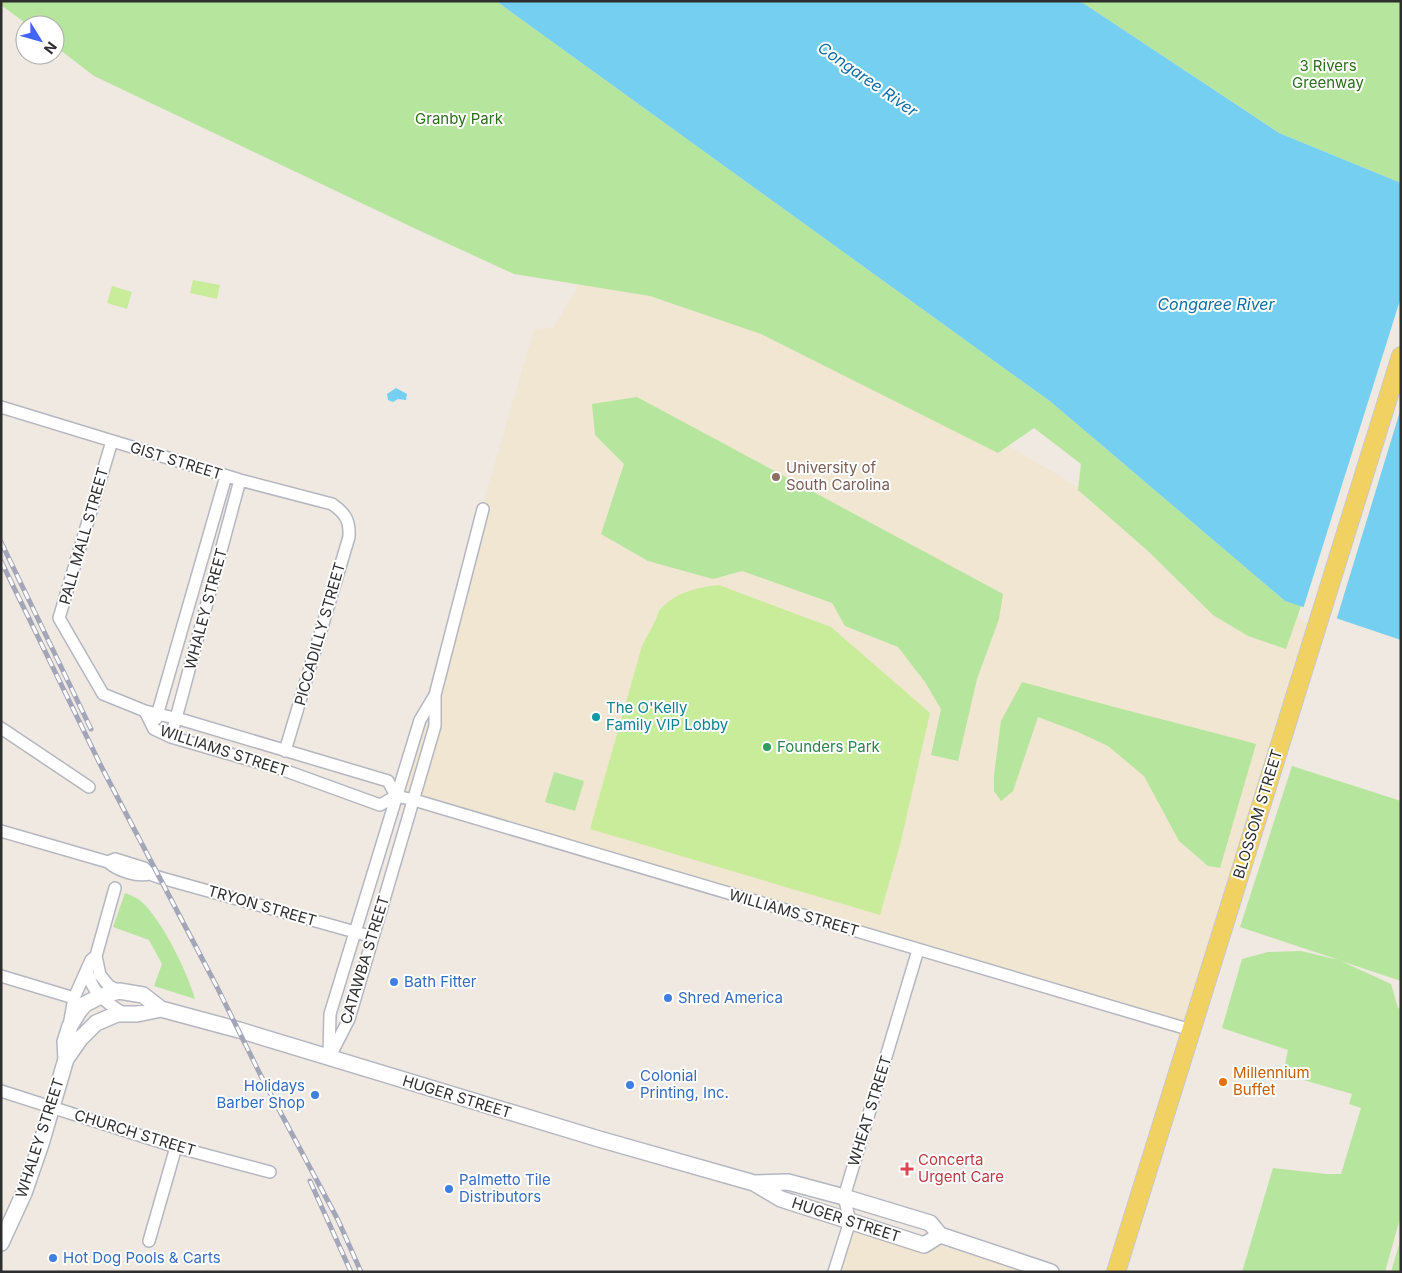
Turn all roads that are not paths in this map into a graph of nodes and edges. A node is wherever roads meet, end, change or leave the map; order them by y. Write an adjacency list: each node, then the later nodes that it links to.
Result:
1 (1401, 356): 33 (main road, BLOSSOM STREET)
2 (1, 407): 3 (street, GIST STREET)
3 (112, 441): 4 (street, GIST STREET); 9 (street, PALL MALL STREET)
4 (226, 476): 5 (street, GIST STREET); 10 (street, WHALEY STREET)
5 (240, 480): 7 (street, GIST STREET); 11 (street, WHALEY STREET)
6 (483, 509): 8 (street, CATAWBA STREET)
7 (347, 517): 15 (street, PICCADILLY STREET)
8 (435, 695): 17 (street, CATAWBA STREET); 18 (street, CATAWBA STREET)
9 (145, 711): 10 (street, WILLIAMS STREET); 13 (street, WILLIAMS STREET)
10 (158, 714): 11 (street, WILLIAMS STREET); 13 (street, WHALEY STREET)
11 (177, 718): 14 (street, WHALEY STREET); 15 (street, WILLIAMS STREET)
12 (1, 728): 16 (street)
13 (154, 729): 14 (street, WILLIAMS STREET)
14 (171, 737): 17 (street, WILLIAMS STREET)
15 (285, 751): 17 (street, WILLIAMS STREET)
16 (89, 787)
17 (396, 796): 18 (street, WILLIAMS STREET); 21 (street, CATAWBA STREET)
18 (414, 800): 22 (street, CATAWBA STREET); 23 (street, WILLIAMS STREET)
19 (1, 831): 21 (street, TRYON STREET)
20 (115, 888): 24 (street, WHALEY STREET)
21 (355, 932): 22 (street, TRYON STREET); 34 (street, CATAWBA STREET)
22 (373, 937): 34 (street, CATAWBA STREET)
23 (918, 950): 33 (street, WILLIAMS STREET); 41 (street, WHEAT STREET)
24 (96, 956): 25 (street, WHALEY STREET); 27 (street)
25 (87, 969): 28 (street); 29 (street, WHALEY STREET)
26 (1, 976): 29 (street)
27 (118, 991): 28 (main road, WHALEY STREET); 30 (main road, WHALEY STREET)
28 (99, 996): 31 (street); 32 (main road, WHALEY STREET)
29 (74, 998): 32 (street, WHALEY STREET)
30 (161, 1009): 31 (main road, WHALEY STREET); 34 (main road, HUGER STREET)
31 (124, 1014): 35 (main road, WHALEY STREET)
32 (70, 1026): 35 (main road, WHALEY STREET)
33 (1191, 1030): 48 (main road, BLOSSOM STREET)
34 (329, 1058): 40 (main road, HUGER STREET)
35 (66, 1059): 37 (main road, WHALEY STREET)
36 (1, 1091): 37 (street, CHURCH STREET)
37 (52, 1107): 38 (street, CHURCH STREET); 45 (main road, WHALEY STREET)
38 (176, 1146): 39 (street, CHURCH STREET); 44 (street)
39 (270, 1172)
40 (754, 1183): 41 (main road, HUGER STREET); 42 (main road, HUGER STREET)
41 (844, 1197): 42 (street); 43 (main road, HUGER STREET)
42 (850, 1221): 43 (main road, HUGER STREET); 46 (street)
43 (940, 1235): 47 (main road, HUGER STREET)
44 (149, 1240)
45 (1, 1243)
46 (834, 1272)
47 (1051, 1272)
48 (1116, 1272)

